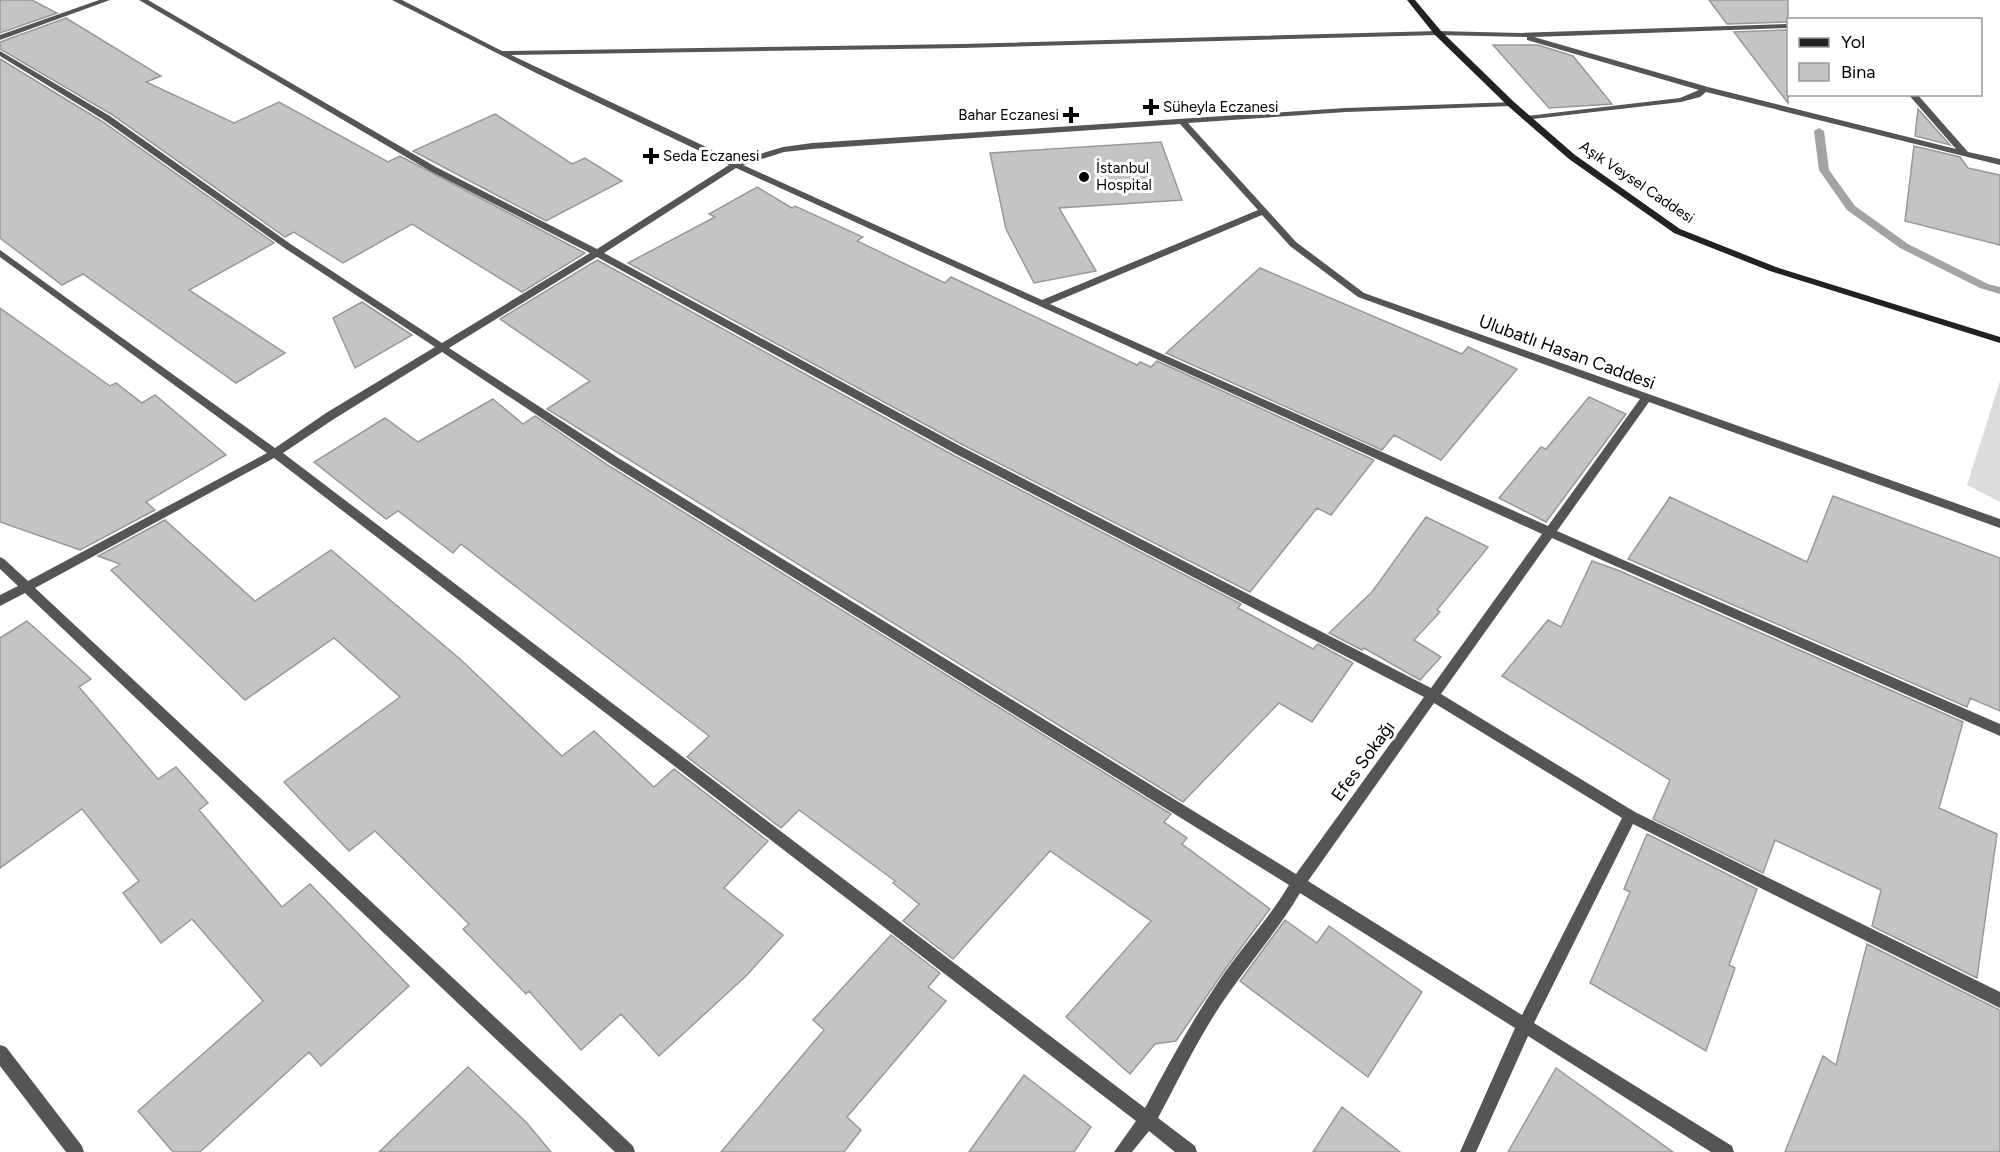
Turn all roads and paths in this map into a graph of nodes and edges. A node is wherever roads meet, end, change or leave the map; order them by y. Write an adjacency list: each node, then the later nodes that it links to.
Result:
1 (106, 0): 8 (street)
2 (143, 0): 21 (street)
3 (396, 0): 10 (street)
4 (1411, 0): 6 (main road, Aşık Veysel Caddesi)
5 (1787, 26): 7 (street)
6 (1438, 33): 7 (street); 10 (street); 13 (main road, Aşık Veysel Caddesi)
7 (1520, 34): 11 (street)
8 (0, 38)
9 (0, 53): 24 (street)
10 (498, 53): 18 (street)
11 (1705, 89): 14 (street); 16 (street)
12 (1914, 96): 16 (street)
13 (1511, 104): 14 (main road, Aşık Veysel Caddesi); 15 (street)
14 (1527, 118): 23 (main road, Aşık Veysel Caddesi)
15 (1181, 120): 18 (street); 19 (street, Ulubatlı Hasan Caddesi)
16 (1965, 153): 17 (street)
17 (2000, 162)
18 (736, 164): 21 (street); 22 (street)
19 (1262, 212): 22 (street); 25 (street, Ulubatlı Hasan Caddesi)
20 (0, 253): 26 (street)
21 (597, 253): 24 (street); 32 (street)
22 (1042, 304): 28 (street)
23 (2000, 340)
24 (444, 347): 26 (street); 35 (street)
25 (1646, 398): 27 (street, Ulubatlı Hasan Caddesi); 28 (street, Efes Sokağı)
26 (275, 453): 30 (street); 39 (street)
27 (2000, 524)
28 (1548, 534): 32 (street, Efes Sokağı); 33 (street)
29 (0, 562): 30 (street)
30 (27, 587): 31 (street); 41 (street)
31 (0, 602)
32 (1432, 695): 34 (street); 35 (street, Efes Sokağı)
33 (2000, 730)
34 (1630, 816): 36 (street); 37 (street)
35 (1298, 883): 37 (street); 39 (street, Efes Sokağı)
36 (2000, 1000)
37 (1524, 1027): 44 (street); 45 (street)
38 (0, 1053): 40 (street)
39 (1148, 1119): 42 (street, Efes Sokağı); 43 (street)
40 (76, 1152)
41 (627, 1152)
42 (1122, 1152)
43 (1189, 1152)
44 (1468, 1152)
45 (1726, 1152)

